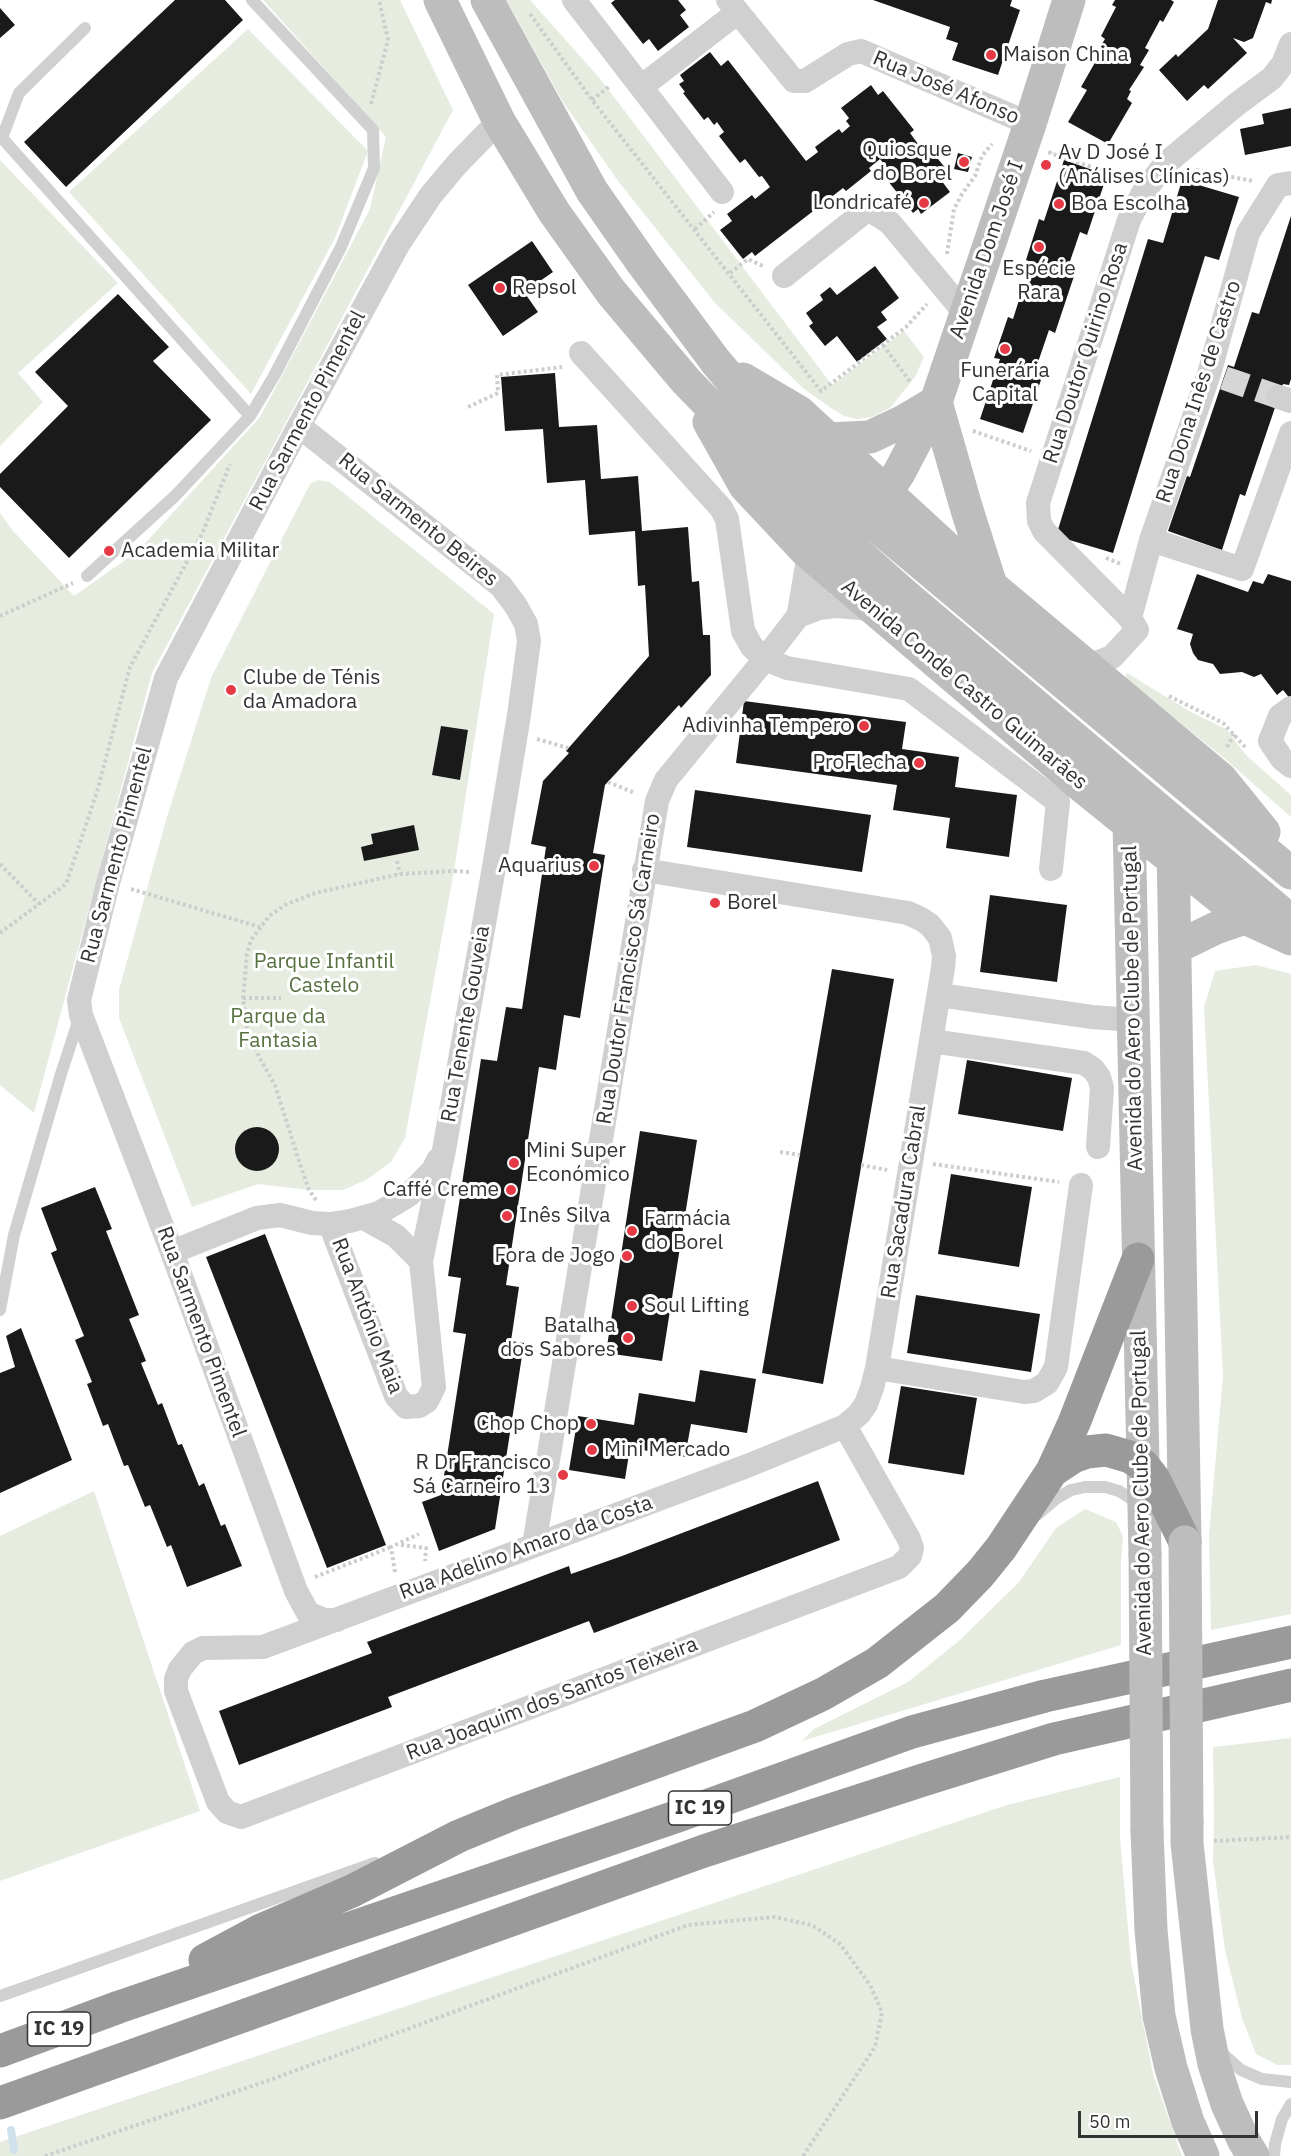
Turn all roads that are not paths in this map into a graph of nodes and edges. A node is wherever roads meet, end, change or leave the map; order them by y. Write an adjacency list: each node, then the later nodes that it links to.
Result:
1 (252, 0): 20 (lane)
2 (440, 0): 11 (main road, Avenida Conde Castro Guimarães)
3 (487, 0): 17 (main road, Avenida Conde Castro Guimarães)
4 (574, 0): 9 (street)
5 (1070, 0): 10 (main road, Avenida Dom José I)
6 (733, 6): 9 (street); 10 (street, Rua José Afonso)
7 (85, 28): 20 (lane)
8 (1290, 47): 32 (street, Rua Doutor Quirino Rosa)
9 (641, 87): 13 (street)
10 (1018, 119): 15 (main road, Avenida Dom José I)
11 (499, 121): 18 (main road, Avenida Conde Castro Guimarães); 21 (street, Rua Sarmento Pimentel)
12 (1284, 184): 26 (street, Rua Dona Inês de Castro)
13 (722, 192)
14 (784, 276): 15 (street)
15 (965, 313): 19 (main road, Avenida Dom José I)
16 (587, 358): 34 (street)
17 (716, 362): 23 (main road, Avenida Conde Castro Guimarães); 25 (main road, Avenida Conde Castro Guimarães)
18 (686, 381): 25 (main road, Avenida Conde Castro Guimarães); 27 (main road, Avenida Conde Castro Guimarães)
19 (921, 397): 23 (main road); 24 (main road, Avenida Dom José I); 29 (main road)
20 (250, 416): 28 (lane)
21 (299, 426): 33 (street, Rua Sarmento Beires); 53 (street, Rua Sarmento Pimentel)
22 (1291, 434): 26 (street)
23 (827, 439): 24 (main road, Avenida Conde Castro Guimarães)
24 (886, 492): 25 (main road, Avenida Dom José I); 29 (main road, Avenida Conde Castro Guimarães)
25 (859, 532): 27 (main road, Avenida Dom José I); 39 (main road, Avenida Conde Castro Guimarães); 40 (main road, Avenida Conde Castro Guimarães)
26 (1151, 540): 32 (street, Rua Dona Inês de Castro)
27 (820, 563): 30 (main road, Avenida Conde Castro Guimarães); 31 (street, Rua Doutor Francisco Sá Carneiro)
28 (87, 576)
29 (991, 585): 35 (main road, Avenida Conde Castro Guimarães)
30 (873, 609): 31 (street); 41 (main road, Avenida Conde Castro Guimarães)
31 (798, 615): 34 (street, Rua Doutor Francisco Sá Carneiro)
32 (1130, 618): 35 (street, Rua Dona Inês de Castro)
33 (526, 624): 58 (street, Rua Tenente Gouveia)
34 (765, 659): 45 (street, Avenida Conde Castro Guimarães); 46 (street, Rua Doutor Francisco Sá Carneiro)
35 (1087, 666): 37 (main road, Avenida Conde Castro Guimarães)
36 (1291, 708): 38 (street)
37 (1176, 742): 39 (main road, Avenida do Aero Clube de Portugal); 44 (main road, Avenida Conde Castro Guimarães)
38 (1291, 766)
39 (1174, 776): 40 (main road); 42 (main road, Avenida do Aero Clube de Portugal); 47 (main road, Avenida Conde Castro Guimarães)
40 (1137, 790): 41 (main road); 42 (main road, Avenida Conde Castro Guimarães)
41 (1117, 813): 43 (main road, Avenida Conde Castro Guimarães); 54 (main road, Avenida do Aero Clube de Portugal)
42 (1173, 821): 43 (main road, Avenida do Aero Clube de Portugal); 49 (main road, Avenida Conde Castro Guimarães)
43 (1174, 858): 48 (main road, Avenida Conde Castro Guimarães); 51 (main road, Avenida do Aero Clube de Portugal)
44 (1291, 865)
45 (1051, 869)
46 (644, 870): 52 (street, Rua Sacadura Cabral); 73 (street, Rua Doutor Francisco Sá Carneiro)
47 (1291, 873)
48 (1245, 918): 50 (main road, Avenida Conde Castro Guimarães); 51 (main road)
49 (1291, 921)
50 (1291, 939)
51 (1175, 948): 55 (main road, Avenida do Aero Clube de Portugal)
52 (939, 995): 54 (street); 56 (street, Rua Sacadura Cabral)
53 (81, 1015): 62 (street, Rua Sarmento Pimentel); 65 (lane)
54 (1133, 1020): 55 (main road); 63 (main road, Avenida do Aero Clube de Portugal)
55 (1177, 1020): 72 (main road, Avenida do Aero Clube de Portugal)
56 (931, 1041): 57 (street); 66 (street, Rua Sacadura Cabral)
57 (1098, 1147)
58 (444, 1150): 60 (street, Rua António Maia); 64 (street, Rua Tenente Gouveia)
59 (1081, 1185): 66 (street)
60 (364, 1218): 61 (street, Rua António Maia); 64 (street, Rua António Maia)
61 (330, 1224): 62 (street, Rua António Maia); 67 (street, Rua António Maia)
62 (172, 1252): 75 (street, Rua Sarmento Pimentel)
63 (1138, 1259): 69 (main road, Avenida do Aero Clube de Portugal); 70 (highway)
64 (421, 1261): 67 (street, Rua Tenente Gouveia)
65 (0, 1310)
66 (877, 1368): 68 (street, Rua Sacadura Cabral)
67 (406, 1407)
68 (845, 1426): 73 (street, Rua Adelino Amaro da Costa); 77 (street, Rua Joaquim dos Santos Teixeira)
69 (1143, 1465): 70 (highway); 71 (main road, Avenida do Aero Clube de Portugal); 72 (highway)
70 (1052, 1471): 74 (highway)
71 (1144, 1512): 74 (lane); 87 (main road, Avenida do Aero Clube de Portugal, bridge)
72 (1185, 1542): 82 (main road, Avenida do Aero Clube de Portugal, bridge)
73 (534, 1545): 75 (street, Rua Adelino Amaro da Costa)
74 (1001, 1548): 79 (highway)
75 (337, 1620): 77 (street, Rua Adelino Amaro da Costa)
76 (1291, 1642): 81 (highway, IC 19)
77 (203, 1648)
78 (1285, 1688): 85 (highway, IC 19)
79 (459, 1836): 80 (lane); 81 (highway)
80 (0, 1996)
81 (119, 2007): 83 (highway, IC 19)
82 (1207, 2029): 84 (lane); 88 (main road, Avenida do Aero Clube de Portugal)
83 (0, 2051)
84 (1291, 2082)
85 (0, 2103)
86 (1291, 2104): 89 (lane)
87 (1203, 2156)
88 (1253, 2156)
89 (1274, 2156)

